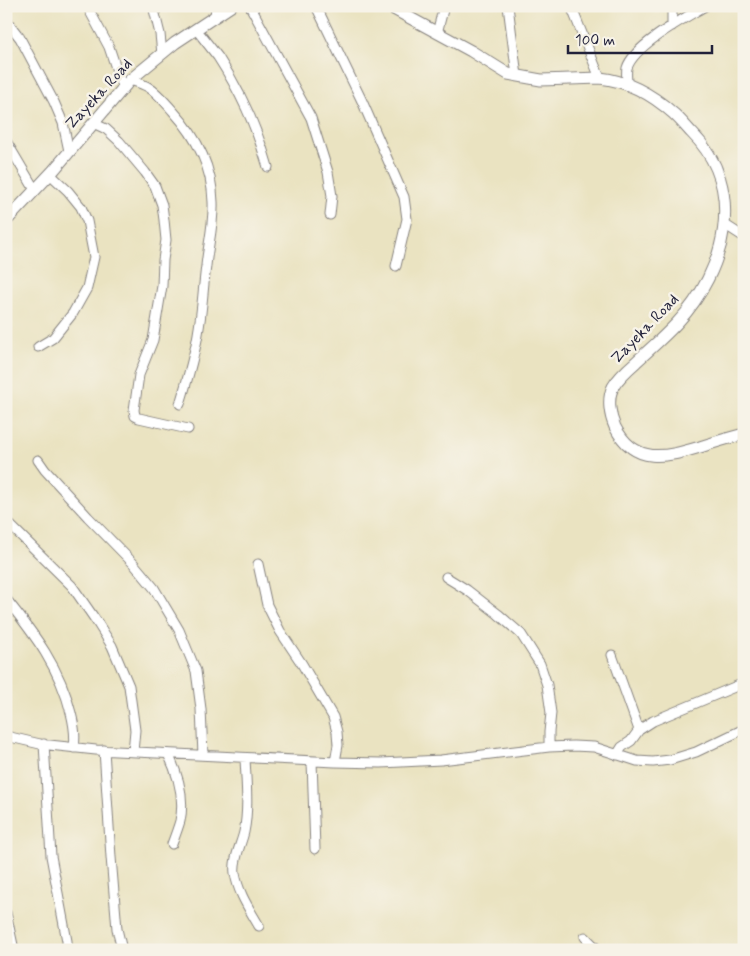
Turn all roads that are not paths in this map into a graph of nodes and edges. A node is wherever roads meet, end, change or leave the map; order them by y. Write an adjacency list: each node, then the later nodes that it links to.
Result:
1 (87, 6): 20 (street)
2 (153, 6): 17 (street)
3 (231, 6): 12 (street, Zayeka Road)
4 (250, 6): 28 (street)
5 (316, 6): 32 (street)
6 (388, 6): 16 (street, Zayeka Road)
7 (444, 6): 16 (street)
8 (508, 6): 18 (street)
9 (571, 6): 19 (street)
10 (672, 6): 14 (street)
11 (705, 6): 14 (street)
12 (215, 12): 15 (street, Zayeka Road)
13 (6, 20): 24 (street)
14 (672, 26): 21 (street)
15 (196, 29): 17 (street, Zayeka Road); 25 (street)
16 (437, 33): 18 (street, Zayeka Road)
17 (162, 54): 20 (street, Zayeka Road)
18 (517, 76): 19 (street, Zayeka Road)
19 (600, 78): 21 (street, Zayeka Road)
20 (127, 84): 22 (street, Zayeka Road); 34 (street)
21 (627, 84): 30 (street, Zayeka Road)
22 (93, 123): 24 (street, Zayeka Road); 35 (street)
23 (6, 141): 27 (street)
24 (69, 151): 26 (street, Zayeka Road)
25 (268, 167)
26 (50, 174): 27 (street, Zayeka Road); 33 (street)
27 (35, 190): 29 (street, Zayeka Road)
28 (330, 215)
29 (6, 221)
30 (724, 224): 31 (street); 36 (street, Zayeka Road)
31 (744, 237)
32 (396, 266)
33 (38, 347)
34 (180, 404)
35 (188, 429)
36 (744, 434)
37 (38, 460): 53 (street)
38 (6, 521): 51 (street)
39 (258, 564): 57 (street)
40 (446, 577): 48 (street)
41 (6, 599): 49 (street)
42 (612, 655): 45 (street)
43 (744, 683): 45 (street)
44 (744, 729): 54 (street)
45 (639, 730): 54 (street)
46 (6, 736): 47 (street)
47 (44, 744): 49 (street); 64 (street)
48 (549, 747): 54 (street); 57 (street)
49 (74, 748): 50 (street)
50 (104, 750): 51 (street); 65 (street)
51 (133, 752): 52 (street)
52 (168, 754): 53 (street); 58 (street)
53 (203, 755): 55 (street)
54 (617, 755)
55 (245, 758): 56 (street); 61 (street)
56 (312, 761): 57 (street); 59 (street)
57 (335, 762)
58 (172, 844)
59 (315, 849)
60 (6, 913): 63 (street)
61 (259, 926)
62 (585, 937): 66 (street)
63 (14, 950)
64 (67, 950)
65 (122, 950)
66 (598, 950)

